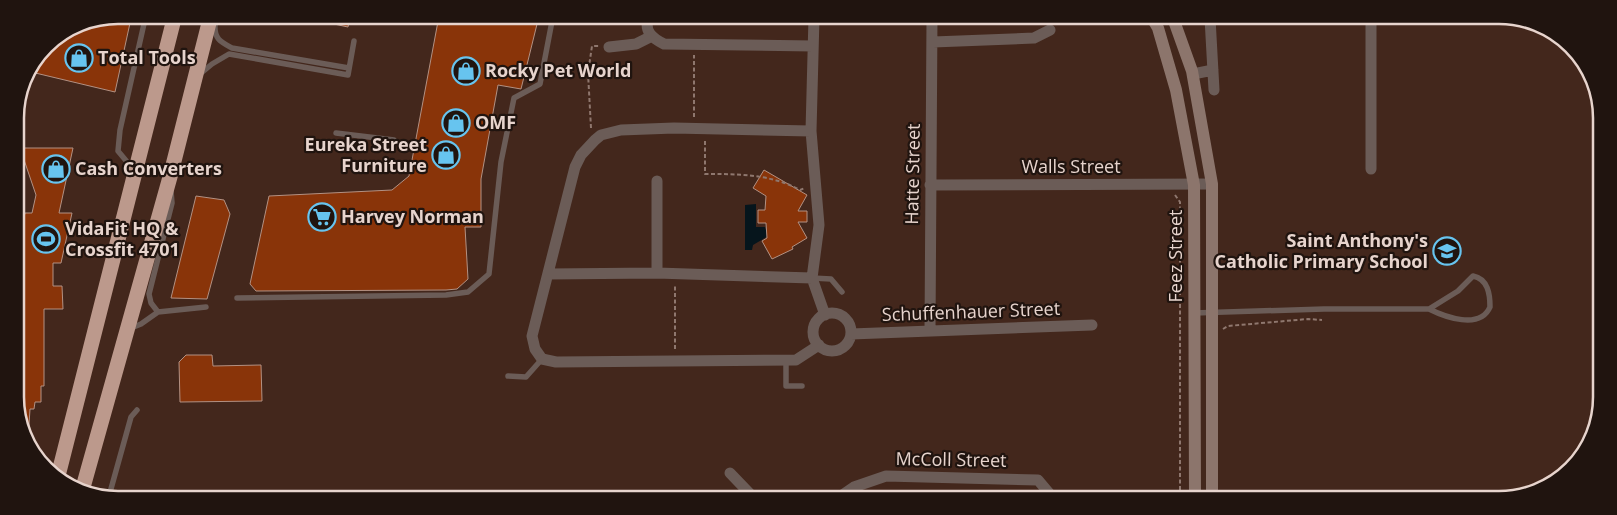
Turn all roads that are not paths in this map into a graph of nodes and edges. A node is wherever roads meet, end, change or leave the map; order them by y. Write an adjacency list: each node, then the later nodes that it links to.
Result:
1 (144, 24): 28 (lane)
2 (174, 24): 28 (highway)
3 (209, 24): 22 (highway)
4 (216, 24): 19 (lane)
5 (551, 24): 38 (lane)
6 (647, 24): 14 (street)
7 (814, 24): 17 (street)
8 (932, 24): 16 (street, Hatte Street)
9 (1156, 24): 33 (main road, Feez Street)
10 (1176, 24): 21 (main road, Feez Street)
11 (1210, 24): 20 (street)
12 (1371, 24): 27 (street)
13 (1050, 30): 16 (street)
14 (650, 37): 17 (street); 18 (street)
15 (354, 42): 19 (lane)
16 (933, 42): 31 (street, Hatte Street)
17 (813, 46): 24 (street)
18 (609, 47)
19 (349, 68): 22 (lane)
20 (1213, 70): 21 (street); 23 (street)
21 (1192, 74): 32 (main road, Feez Street)
22 (195, 79): 29 (highway)
23 (1214, 90)
24 (811, 131): 35 (street); 36 (street)
25 (336, 133): 26 (lane)
26 (394, 140)
27 (1372, 169)
28 (136, 173): 55 (highway)
29 (170, 177): 41 (lane); 46 (highway)
30 (658, 181): 34 (street)
31 (930, 184): 33 (street, Walls Street); 47 (street, Hatte Street)
32 (1212, 184): 33 (street, Walls Street); 44 (main road, Feez Street)
33 (1194, 185): 42 (main road, Feez Street)
34 (657, 273): 35 (street); 36 (street)
35 (548, 274): 50 (street)
36 (812, 278): 37 (lane); 43 (street)
37 (842, 292)
38 (238, 298)
39 (206, 307): 41 (lane)
40 (1428, 309): 40 (lane); 44 (lane)
41 (158, 312): 46 (lane)
42 (1194, 313): 44 (lane); 62 (main road, Feez Street)
43 (825, 314): 48 (street); 49 (street)
44 (1210, 314): 63 (main road, Feez Street)
45 (1092, 325): 47 (street, Schuffenhauer Street)
46 (128, 329): 57 (highway)
47 (930, 330): 48 (street, Schuffenhauer Street)
48 (851, 334): 49 (street)
49 (819, 345): 51 (street)
50 (542, 359): 51 (street); 52 (lane)
51 (786, 360): 53 (lane)
52 (508, 376)
53 (802, 386)
54 (137, 410): 58 (lane)
55 (59, 471)
56 (730, 473): 59 (street)
57 (84, 485)
58 (111, 490)
59 (747, 491)
60 (848, 491): 61 (street, McColl Street)
61 (1047, 491)
62 (1195, 491)
63 (1212, 491)

